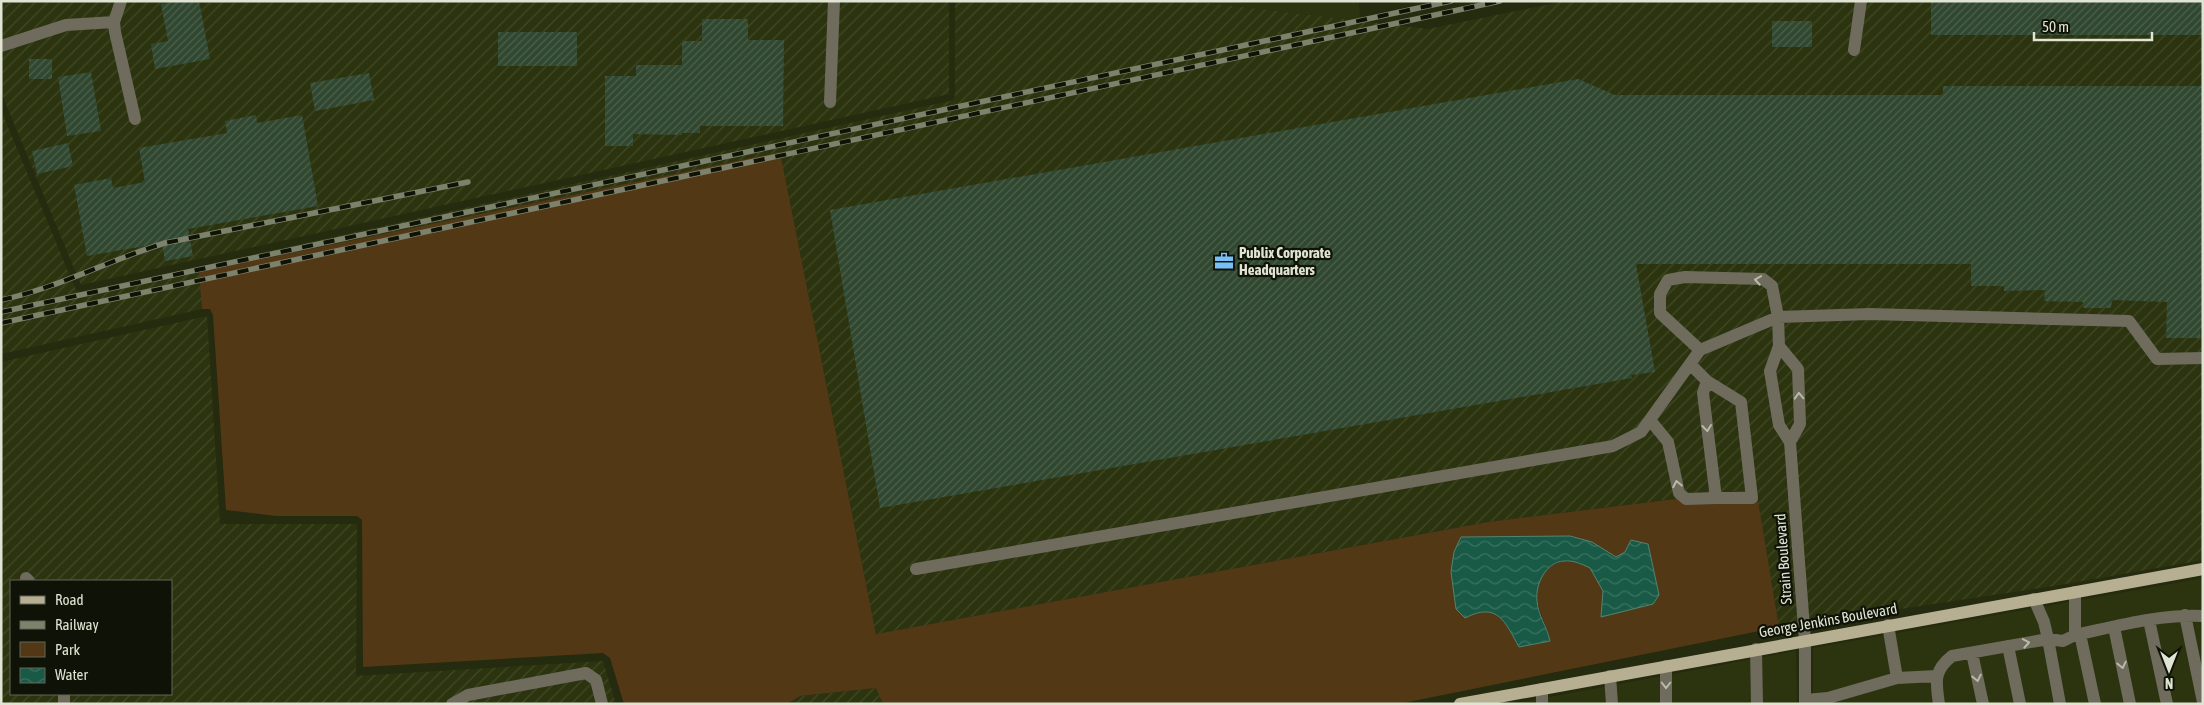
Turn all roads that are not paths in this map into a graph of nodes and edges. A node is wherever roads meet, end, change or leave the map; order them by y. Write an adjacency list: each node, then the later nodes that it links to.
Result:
1 (122, 1): 4 (street)
2 (834, 1): 7 (street)
3 (1862, 1): 6 (street)
4 (114, 22): 5 (street); 8 (street)
5 (1, 46)
6 (1854, 50)
7 (830, 102)
8 (135, 119)
9 (1778, 317): 10 (street, Strain Boulevard); 11 (street); 11 (street, Strain Boulevard, one-way to 11); 12 (street)
10 (1779, 346): 16 (street, Strain Boulevard); 16 (street, Strain Boulevard, one-way to 10)
11 (1700, 350): 13 (street)
12 (2203, 358)
13 (1690, 364): 14 (street); 15 (street)
14 (1707, 381): 17 (street, one-way to 17); 17 (street)
15 (1650, 420): 17 (street, one-way to 15); 18 (street)
16 (1790, 442): 29 (street, Strain Boulevard)
17 (1716, 498)
18 (916, 569)
19 (2203, 569): 20 (main road, George Jenkins Boulevard)
20 (2075, 592): 21 (main road, George Jenkins Boulevard); 27 (street)
21 (2034, 599): 25 (main road, George Jenkins Boulevard); 28 (street)
22 (2185, 615): 23 (street); 24 (street); 33 (street)
23 (2203, 616)
24 (2149, 620): 26 (street); 54 (street)
25 (1888, 625): 29 (main road, George Jenkins Boulevard); 37 (street)
26 (2114, 627): 27 (street); 53 (street, one-way to 53)
27 (2078, 634): 28 (street); 52 (street)
28 (2048, 639): 30 (street, one-way to 28); 51 (street)
29 (1804, 640): 31 (main road, George Jenkins Boulevard); 39 (street, Strain Boulevard)
30 (2008, 646): 32 (street); 50 (street)
31 (1756, 649): 34 (main road, George Jenkins Boulevard); 47 (street)
32 (1972, 652): 36 (street); 49 (street, one-way to 49)
33 (2198, 658): 40 (street)
34 (1666, 666): 35 (main road, George Jenkins Boulevard); 46 (street, one-way to 46)
35 (1610, 676): 38 (main road, George Jenkins Boulevard); 45 (street)
36 (1937, 676): 37 (street); 48 (street)
37 (1897, 678): 39 (street)
38 (1542, 689): 43 (main road, George Jenkins Boulevard); 44 (street)
39 (1805, 702)
40 (2203, 702)
41 (452, 704): 42 (street)
42 (602, 704)
43 (1460, 704)
44 (1542, 704)
45 (1612, 704)
46 (1666, 704)
47 (1757, 704)
48 (1939, 704)
49 (1982, 704)
50 (2020, 704)
51 (2060, 704)
52 (2095, 704)
53 (2130, 704)
54 (2167, 704)

